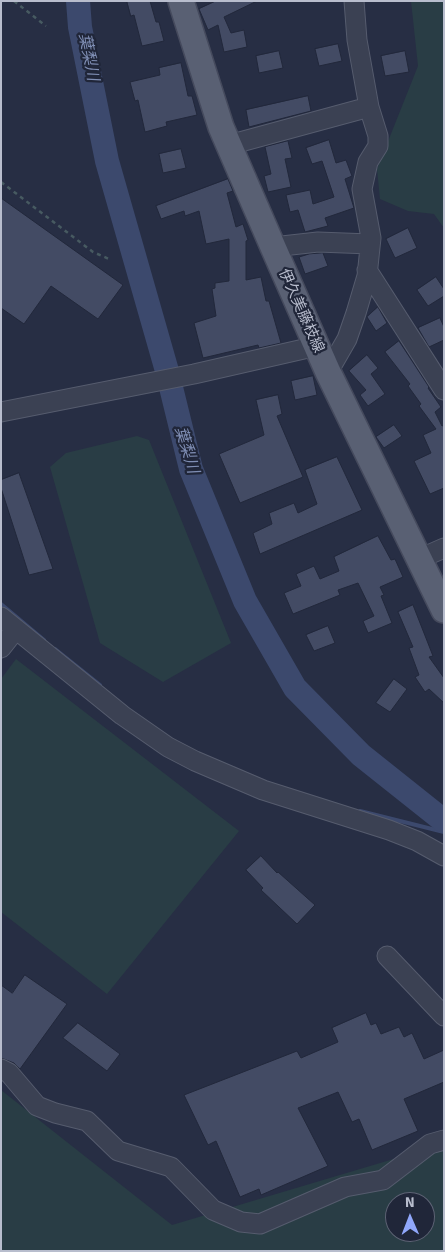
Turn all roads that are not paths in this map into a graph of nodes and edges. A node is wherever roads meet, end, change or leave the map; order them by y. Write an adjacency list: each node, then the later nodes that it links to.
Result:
1 (181, 1): 4 (main road, 伊久美藤枝線)
2 (356, 3): 3 (street)
3 (369, 107): 4 (street); 5 (street)
4 (229, 145): 6 (main road, 伊久美藤枝線)
5 (370, 244): 6 (street); 7 (street)
6 (273, 248): 8 (main road, 伊久美藤枝線)
7 (367, 270): 9 (street); 10 (street)
8 (316, 346): 9 (main road, 伊久美藤枝線); 11 (street)
9 (328, 372): 13 (main road, 伊久美藤枝線)
10 (444, 390)
11 (1, 412)
12 (444, 548): 13 (street)
13 (419, 559): 14 (main road, 伊久美藤枝線)
14 (444, 610)
15 (8, 623): 16 (street); 17 (street)
16 (1, 648)
17 (444, 856)
18 (387, 956): 19 (street)
19 (444, 1016)
20 (1, 1069): 21 (street)
21 (444, 1140)

